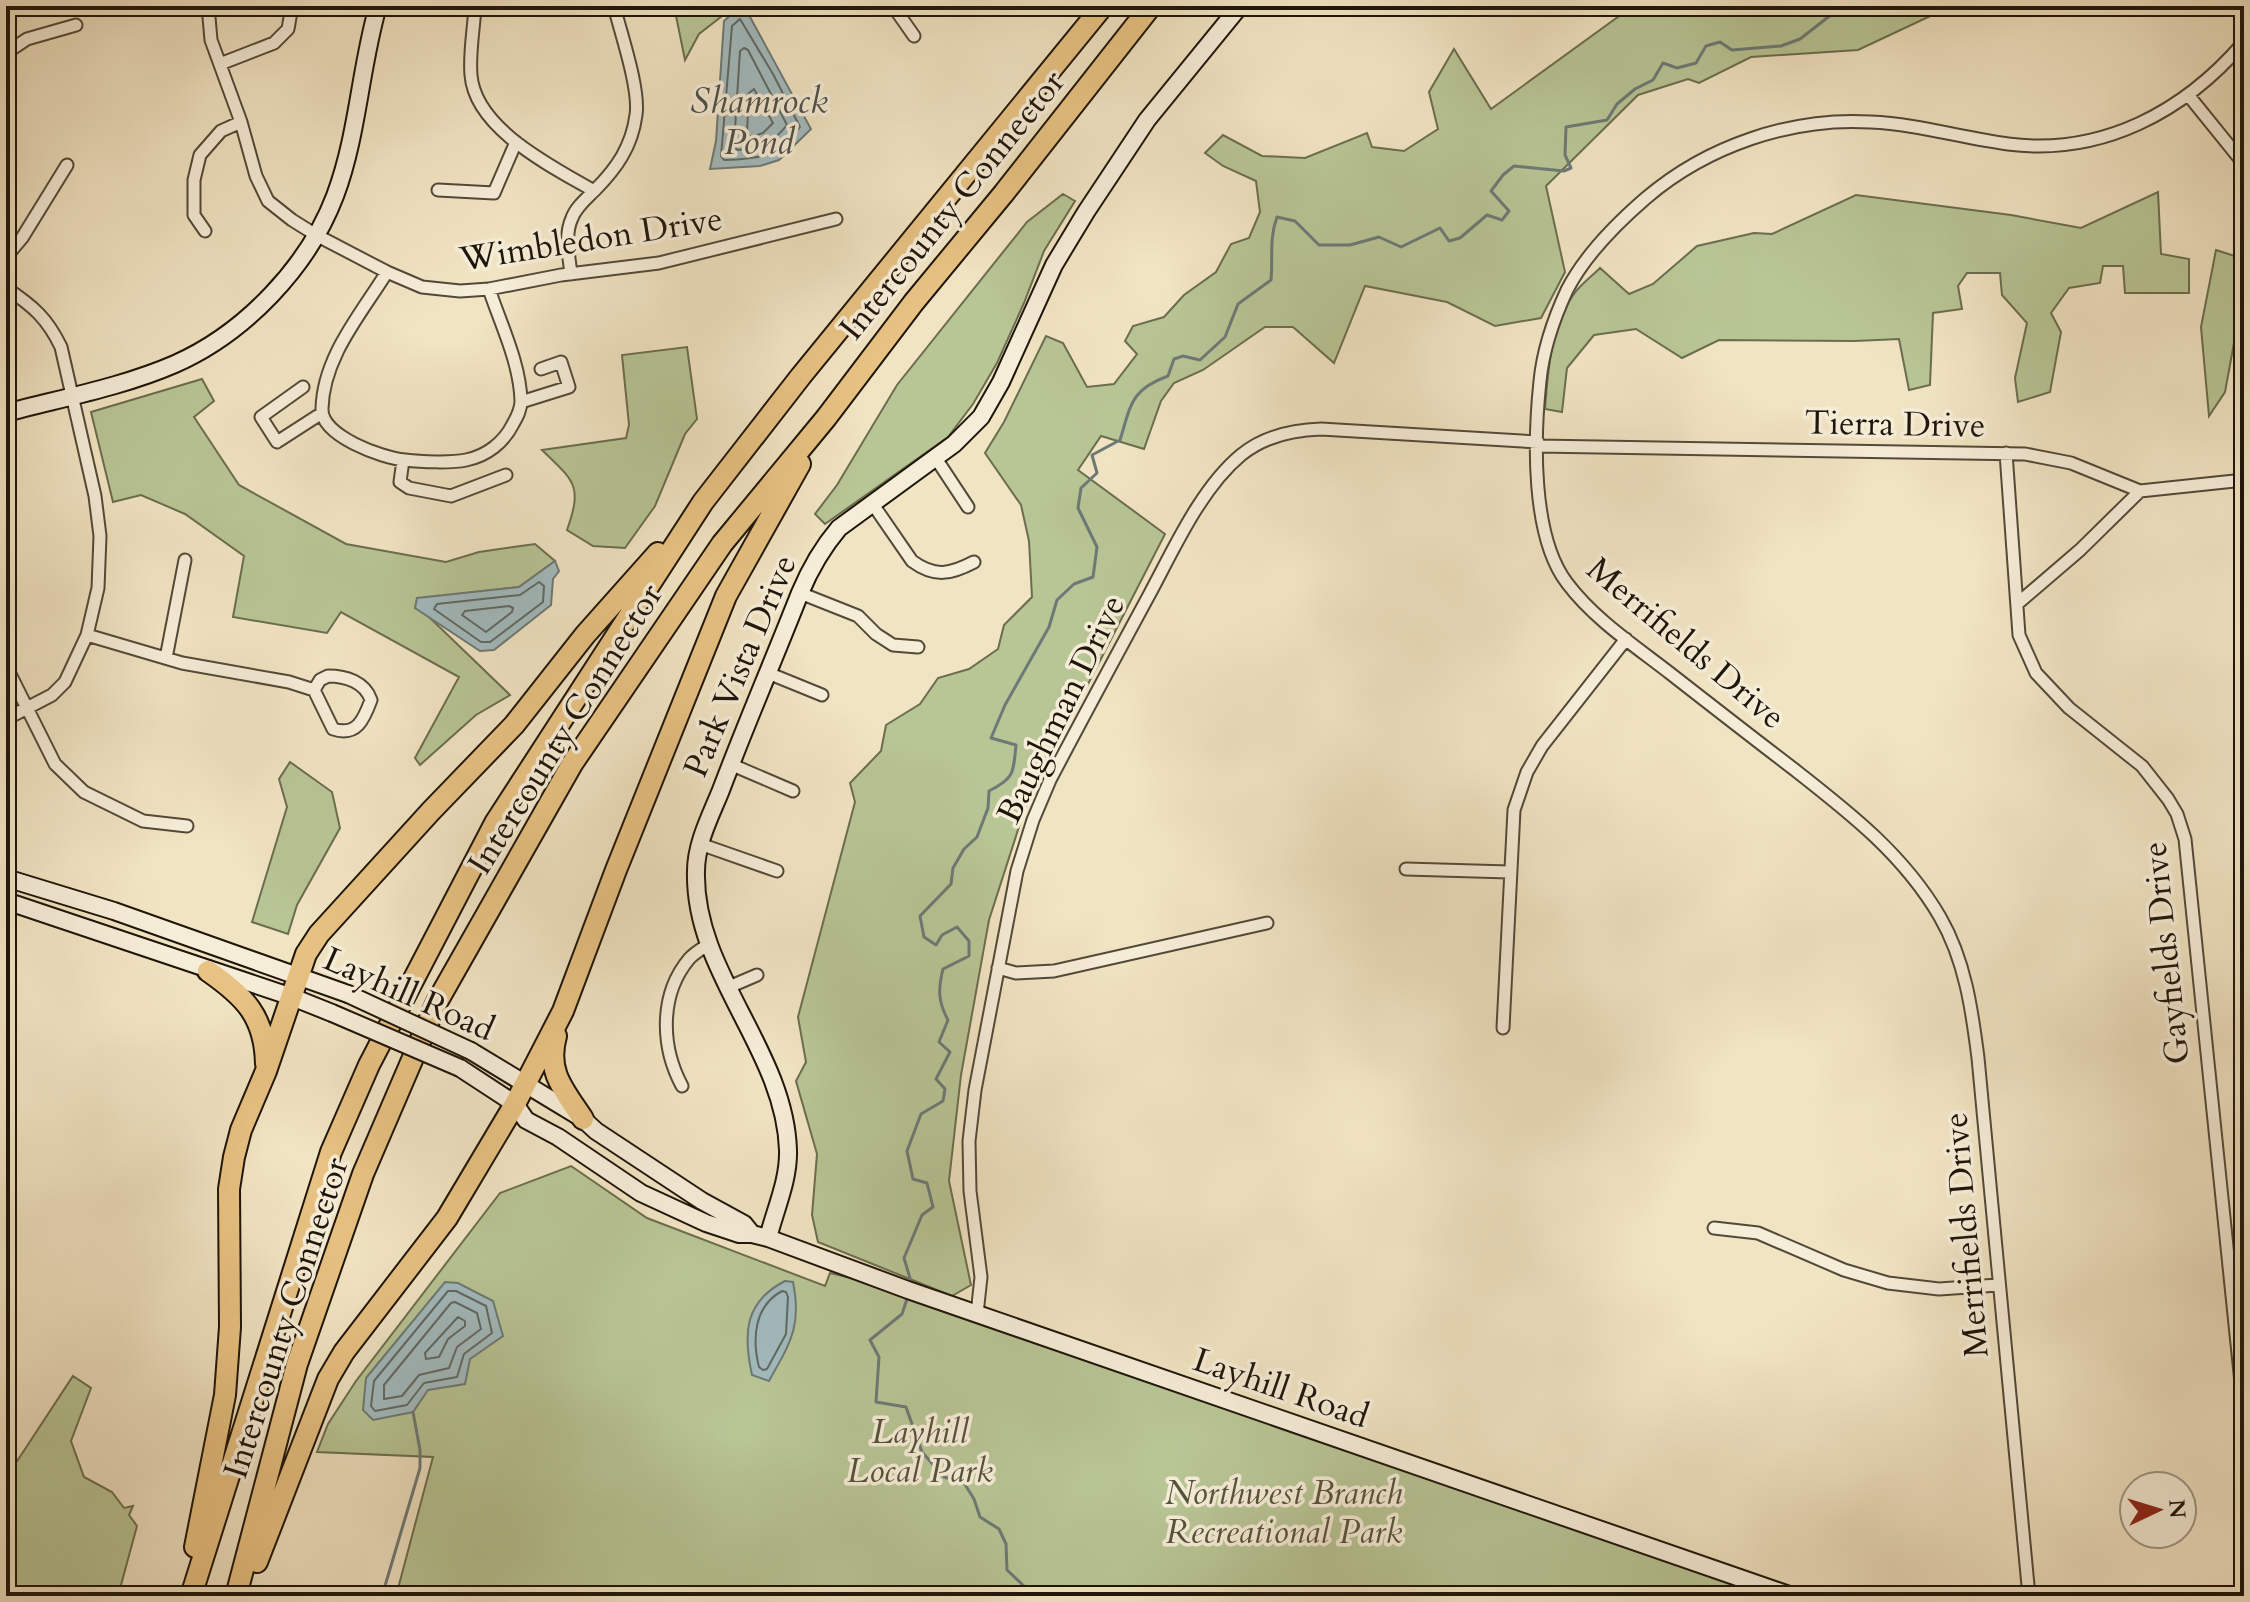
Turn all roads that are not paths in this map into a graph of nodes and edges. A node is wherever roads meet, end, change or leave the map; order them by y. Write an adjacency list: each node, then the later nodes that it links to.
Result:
1 (208, 6): 14 (street, Wimbledon Drive)
2 (292, 6): 14 (street)
3 (378, 6): 24 (main road)
4 (475, 6): 17 (street)
5 (614, 6): 21 (street)
6 (893, 6): 11 (street)
7 (1103, 6): 44 (highway, Intercounty Connector)
8 (1151, 6): 36 (highway, Intercounty Connector)
9 (1240, 6): 39 (main road, Park Vista Drive)
10 (76, 25): 13 (street)
11 (914, 36)
12 (2244, 42): 15 (street, Merrifields Drive)
13 (6, 53)
14 (220, 64): 16 (street, Wimbledon Drive)
15 (2189, 96): 18 (street); 37 (street, Merrifields Drive)
16 (241, 122): 23 (street); 24 (street, Wimbledon Drive)
17 (516, 142): 20 (street); 21 (street)
18 (2244, 164)
19 (67, 165): 25 (street)
20 (438, 190)
21 (594, 191): 27 (street)
22 (836, 219): 27 (street, Wimbledon Drive)
23 (205, 231)
24 (316, 235): 26 (street, Wimbledon Drive); 32 (main road)
25 (6, 257)
26 (387, 272): 29 (street, Wimbledon Drive); 35 (street)
27 (571, 274): 29 (street, Wimbledon Drive)
28 (6, 288): 32 (street)
29 (489, 289): 33 (street)
30 (541, 369): 33 (street)
31 (303, 387): 35 (street)
32 (71, 396): 34 (main road); 51 (street)
33 (521, 402): 40 (street)
34 (6, 413)
35 (322, 413): 40 (street)
36 (826, 418): 78 (highway); 91 (highway, Intercounty Connector)
37 (1538, 444): 38 (street, Tierra Drive); 52 (street, Merrifields Drive); 72 (street, Baughman Drive)
38 (2006, 453): 43 (street, Tierra Drive); 50 (street, Gayfields Drive)
39 (935, 457): 45 (main road, Park Vista Drive); 46 (street)
40 (403, 460): 41 (street)
41 (506, 475)
42 (2244, 480): 43 (street, Tierra Drive)
43 (2140, 491): 50 (street)
44 (703, 502): 75 (highway); 90 (highway, Intercounty Connector)
45 (872, 503): 48 (street); 49 (main road, Park Vista Drive)
46 (968, 507)
47 (185, 560): 54 (street)
48 (974, 562)
49 (800, 593): 53 (street); 56 (main road, Park Vista Drive)
50 (2017, 604): 89 (street, Gayfields Drive)
51 (87, 635): 54 (street); 59 (street)
52 (1626, 639): 67 (street); 87 (street, Merrifields Drive)
53 (918, 647)
54 (166, 658): 57 (street)
55 (6, 666): 59 (street)
56 (768, 673): 58 (street); 61 (main road, Park Vista Drive)
57 (314, 690): 57 (street)
58 (822, 695)
59 (29, 709): 60 (street); 63 (street)
60 (6, 719)
61 (730, 764): 62 (street); 64 (main road, Park Vista Drive)
62 (793, 791)
63 (187, 826)
64 (700, 844): 66 (street); 71 (main road, Park Vista Drive)
65 (1406, 869): 67 (street)
66 (777, 871)
67 (1509, 872): 79 (street)
68 (6, 878): 75 (main road, Layhill Road)
69 (6, 901): 73 (main road, Layhill Road)
70 (1267, 923): 72 (street)
71 (709, 944): 76 (main road, Park Vista Drive); 82 (street)
72 (998, 968): 88 (street, Baughman Drive)
73 (208, 971): 77 (main road, Layhill Road); 80 (highway)
74 (757, 975): 76 (street)
75 (299, 977): 77 (highway); 81 (main road, Layhill Road, bridge)
76 (729, 987): 86 (main road, Park Vista Drive)
77 (292, 997): 80 (highway); 83 (main road, Layhill Road, bridge)
78 (563, 1011): 81 (highway); 84 (highway)
79 (1503, 1028)
80 (266, 1071): 90 (highway)
81 (526, 1082): 83 (highway); 84 (main road, Layhill Road)
82 (682, 1086)
83 (515, 1104): 86 (main road, Layhill Road); 92 (highway)
84 (583, 1119): 86 (main road, Layhill Road)
85 (1714, 1228): 87 (street)
86 (760, 1236): 88 (main road, Layhill Road)
87 (1998, 1285): 94 (street, Merrifields Drive)
88 (977, 1314): 93 (main road, Layhill Road)
89 (2244, 1412)
90 (189, 1596)
91 (236, 1596)
92 (243, 1596)
93 (1792, 1596)
94 (2029, 1596)

